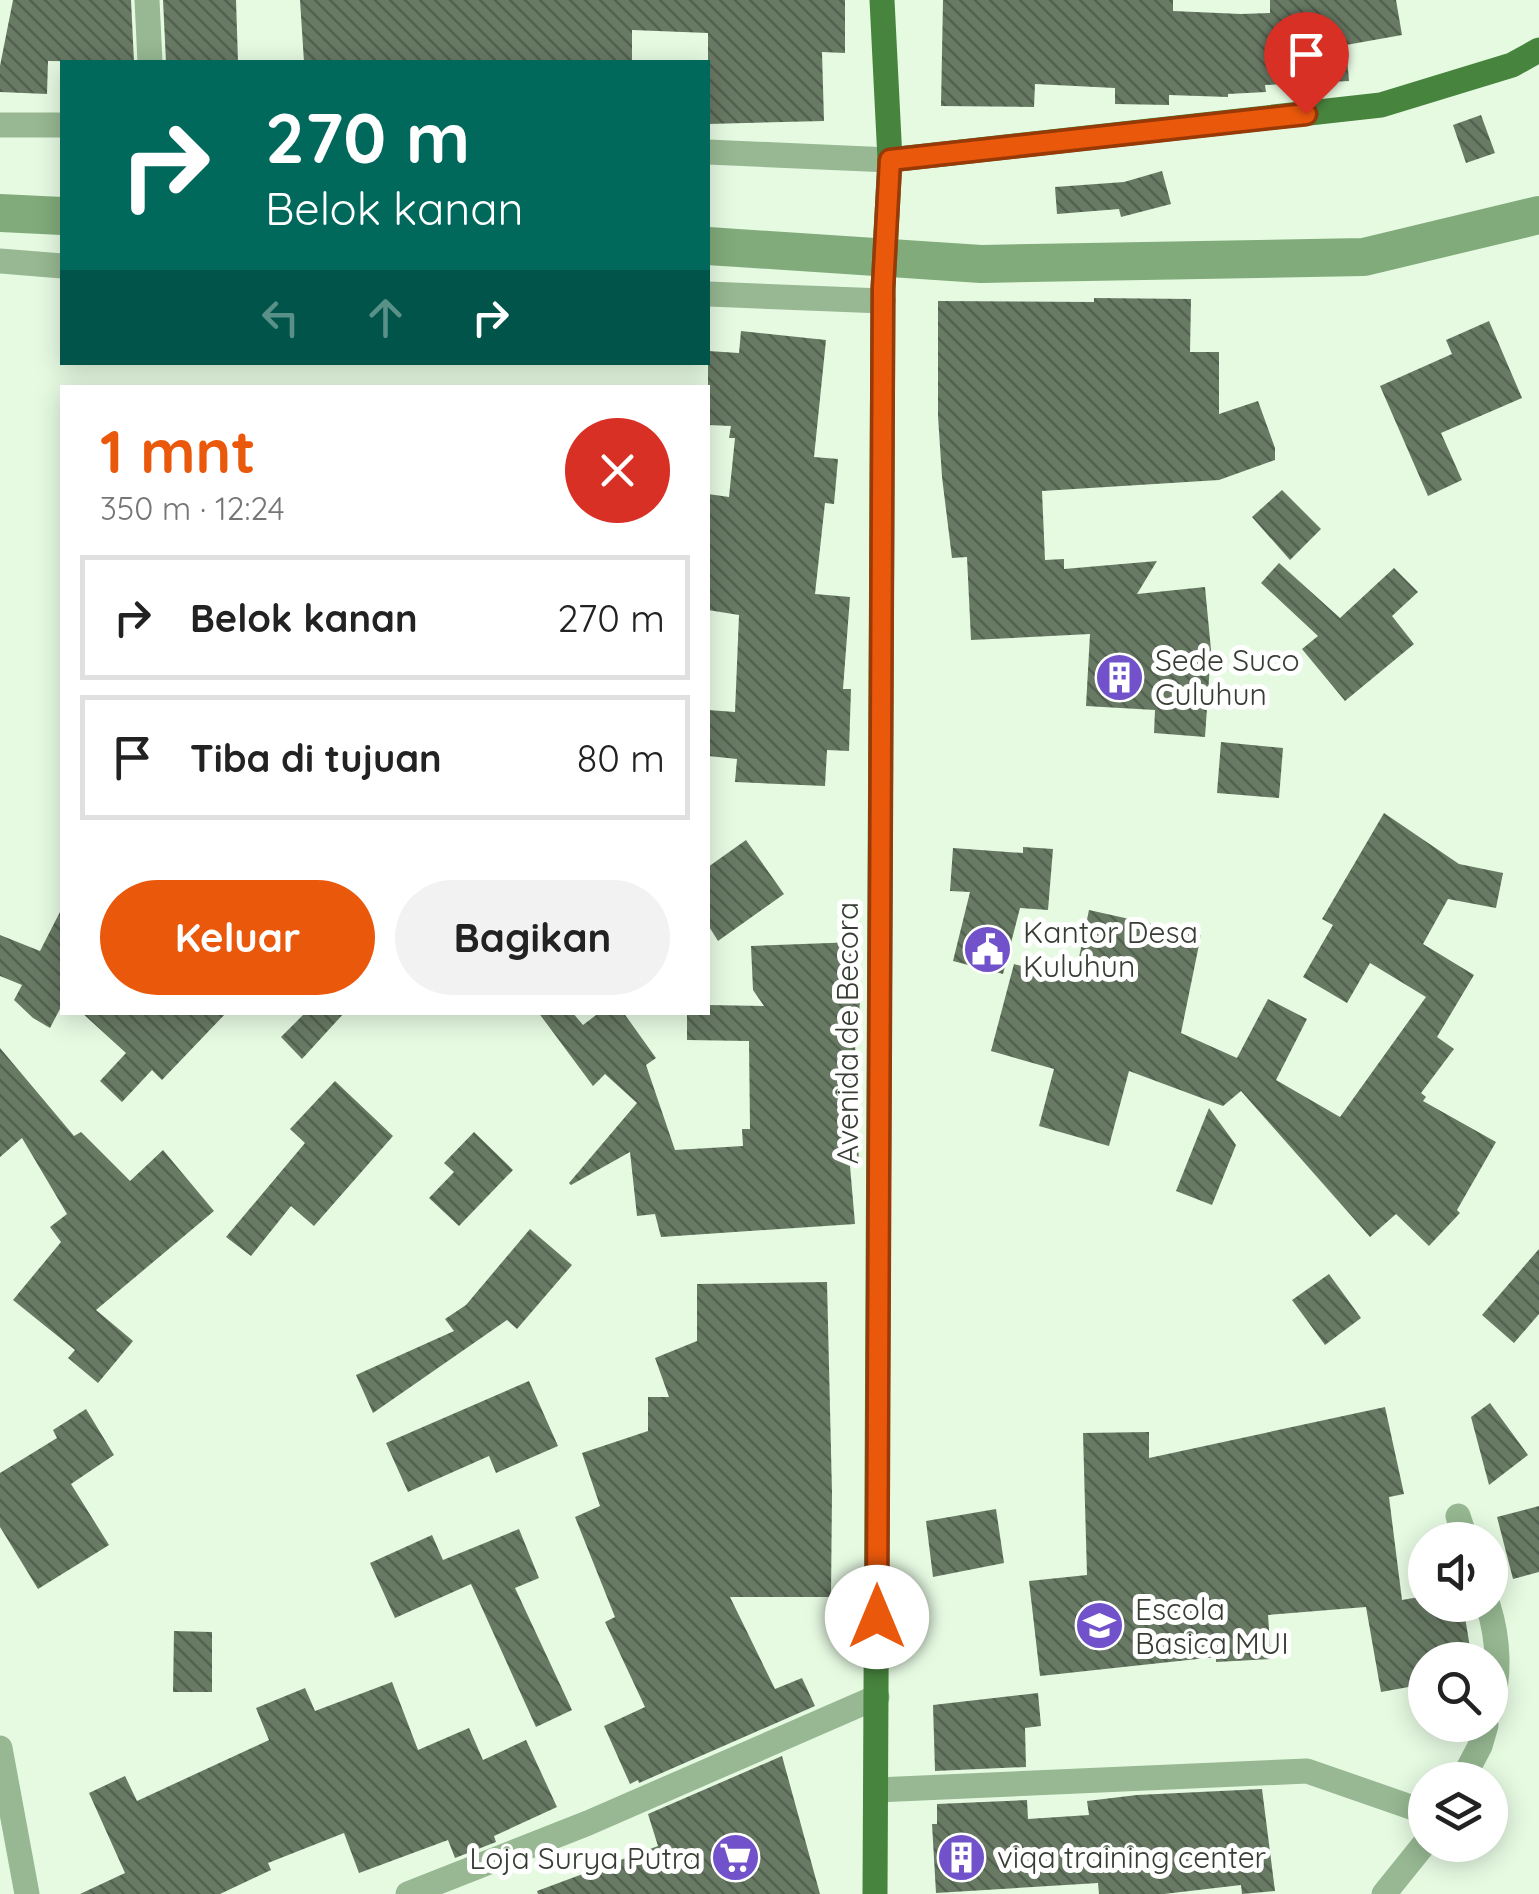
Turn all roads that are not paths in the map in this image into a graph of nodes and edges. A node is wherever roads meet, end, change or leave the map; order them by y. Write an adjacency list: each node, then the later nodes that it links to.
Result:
1 (147, 0): 4 (street)
2 (882, 0): 8 (main road, Avenida de Becora)
3 (1539, 50): 8 (main road)
4 (150, 60)
5 (0, 125): 6 (street)
6 (60, 126)
7 (710, 152): 8 (street)
8 (890, 166): 12 (main road, Avenida de Becora)
9 (0, 261): 10 (street)
10 (60, 266)
11 (710, 294): 12 (street)
12 (883, 295): 13 (main road, Avenida de Becora)
13 (877, 1697): 15 (main road, Avenida de Becora); 19 (street)
14 (0, 1748): 18 (street)
15 (876, 1790): 16 (street); 20 (main road, Avenida de Becora)
16 (1408, 1806)
17 (1410, 1862): 21 (street)
18 (27, 1894)
19 (408, 1894)
20 (875, 1894)
21 (1384, 1894)

